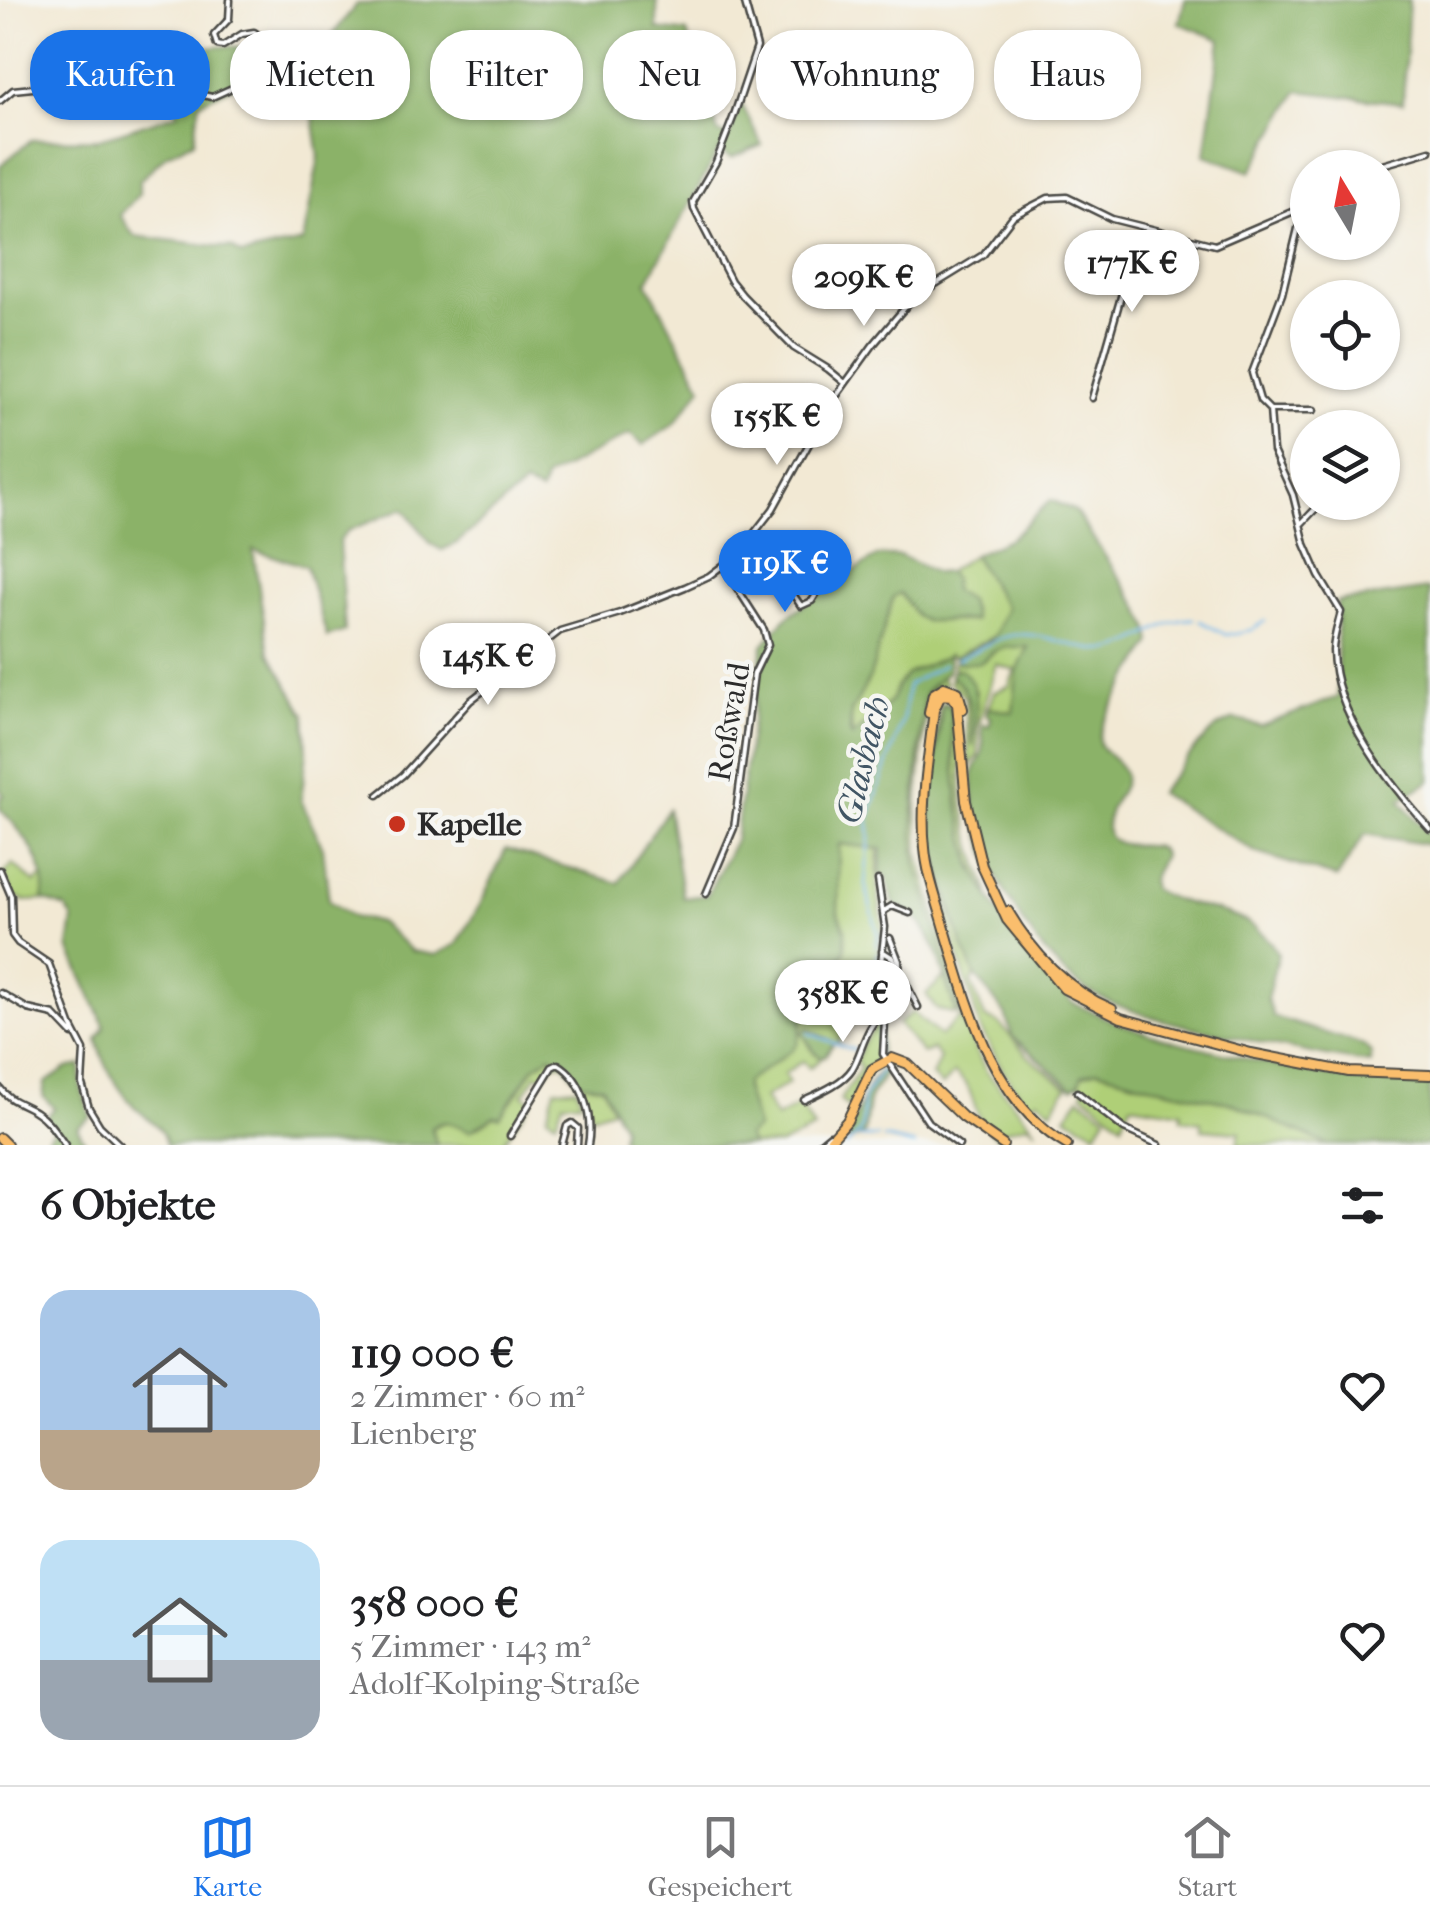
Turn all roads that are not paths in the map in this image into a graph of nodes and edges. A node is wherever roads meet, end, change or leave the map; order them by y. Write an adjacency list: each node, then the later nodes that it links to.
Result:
1 (230, 0): 3 (street)
2 (744, 0): 9 (street)
3 (0, 101)
4 (1430, 152): 5 (street)
5 (1400, 160)
6 (1290, 213): 7 (street)
7 (1152, 230): 9 (street); 10 (street)
8 (1291, 260): 11 (street)
9 (844, 383): 15 (street)
10 (1092, 398)
11 (1270, 410): 12 (street); 14 (street)
12 (1290, 410)
13 (1305, 520): 14 (street)
14 (1302, 523): 19 (street)
15 (754, 536): 16 (street); 17 (street)
16 (723, 566): 18 (street); 22 (street, Roßwald)
17 (830, 572)
18 (378, 795)
19 (1430, 829)
20 (0, 870): 31 (street)
21 (878, 880): 23 (street)
22 (706, 894)
23 (884, 912): 24 (street); 26 (street)
24 (910, 914)
25 (890, 938): 27 (street)
26 (882, 952): 27 (street); 30 (street)
27 (900, 976): 29 (street)
28 (1, 993): 31 (street)
29 (918, 1007)
30 (884, 1014): 32 (street); 36 (street)
31 (76, 1036): 42 (street)
32 (886, 1060): 37 (main road); 48 (street); 49 (main road)
33 (1430, 1073): 50 (main road)
34 (0, 1088): 41 (street)
35 (1076, 1092): 51 (street)
36 (804, 1100)
37 (842, 1127): 46 (street); 47 (main road)
38 (510, 1136): 45 (street)
39 (0, 1138): 40 (main road)
40 (7, 1145)
41 (64, 1145)
42 (120, 1145)
43 (562, 1145): 44 (street)
44 (577, 1145)
45 (588, 1145)
46 (818, 1145)
47 (826, 1145)
48 (959, 1145)
49 (1003, 1145)
50 (1067, 1145)
51 (1158, 1145)

